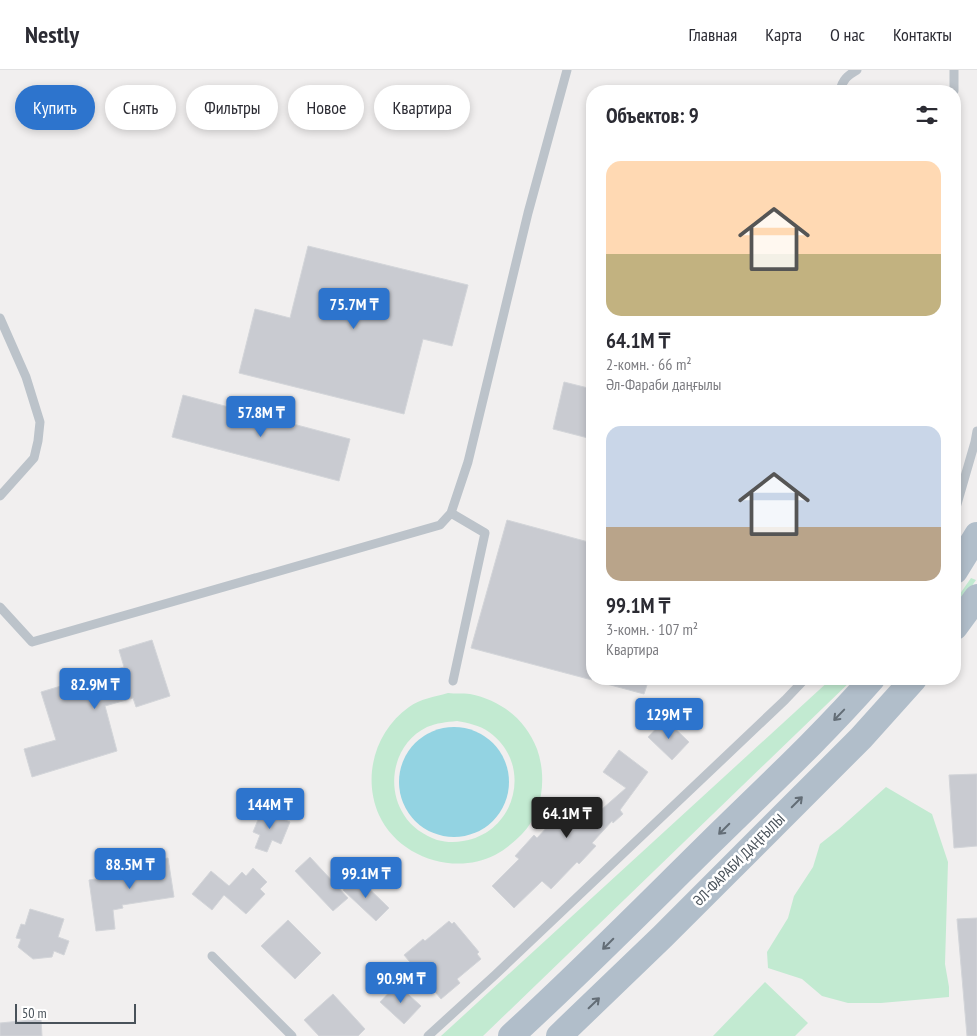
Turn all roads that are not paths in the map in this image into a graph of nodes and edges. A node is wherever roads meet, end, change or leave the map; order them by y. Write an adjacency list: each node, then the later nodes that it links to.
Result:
1 (567, 70): 10 (lane)
2 (857, 70): 4 (lane)
3 (954, 70): 5 (lane)
4 (842, 85)
5 (954, 85)
6 (0, 318): 9 (lane)
7 (977, 431): 8 (lane)
8 (961, 490)
9 (0, 496)
10 (451, 513): 14 (lane); 18 (lane)
11 (977, 535): 12 (main road)
12 (961, 561)
13 (977, 597): 15 (main road)
14 (0, 607)
15 (961, 620)
16 (977, 623): 17 (main road)
17 (961, 626)
18 (453, 681)
19 (799, 685): 24 (lane)
20 (867, 685): 25 (main road, one-way to 25)
21 (909, 685): 26 (main road, ӘЛ-ФАРАБИ ДАҢҒЫЛЫ, one-way to 21)
22 (212, 956): 23 (lane)
23 (292, 1036)
24 (428, 1036)
25 (511, 1036)
26 (559, 1036)

